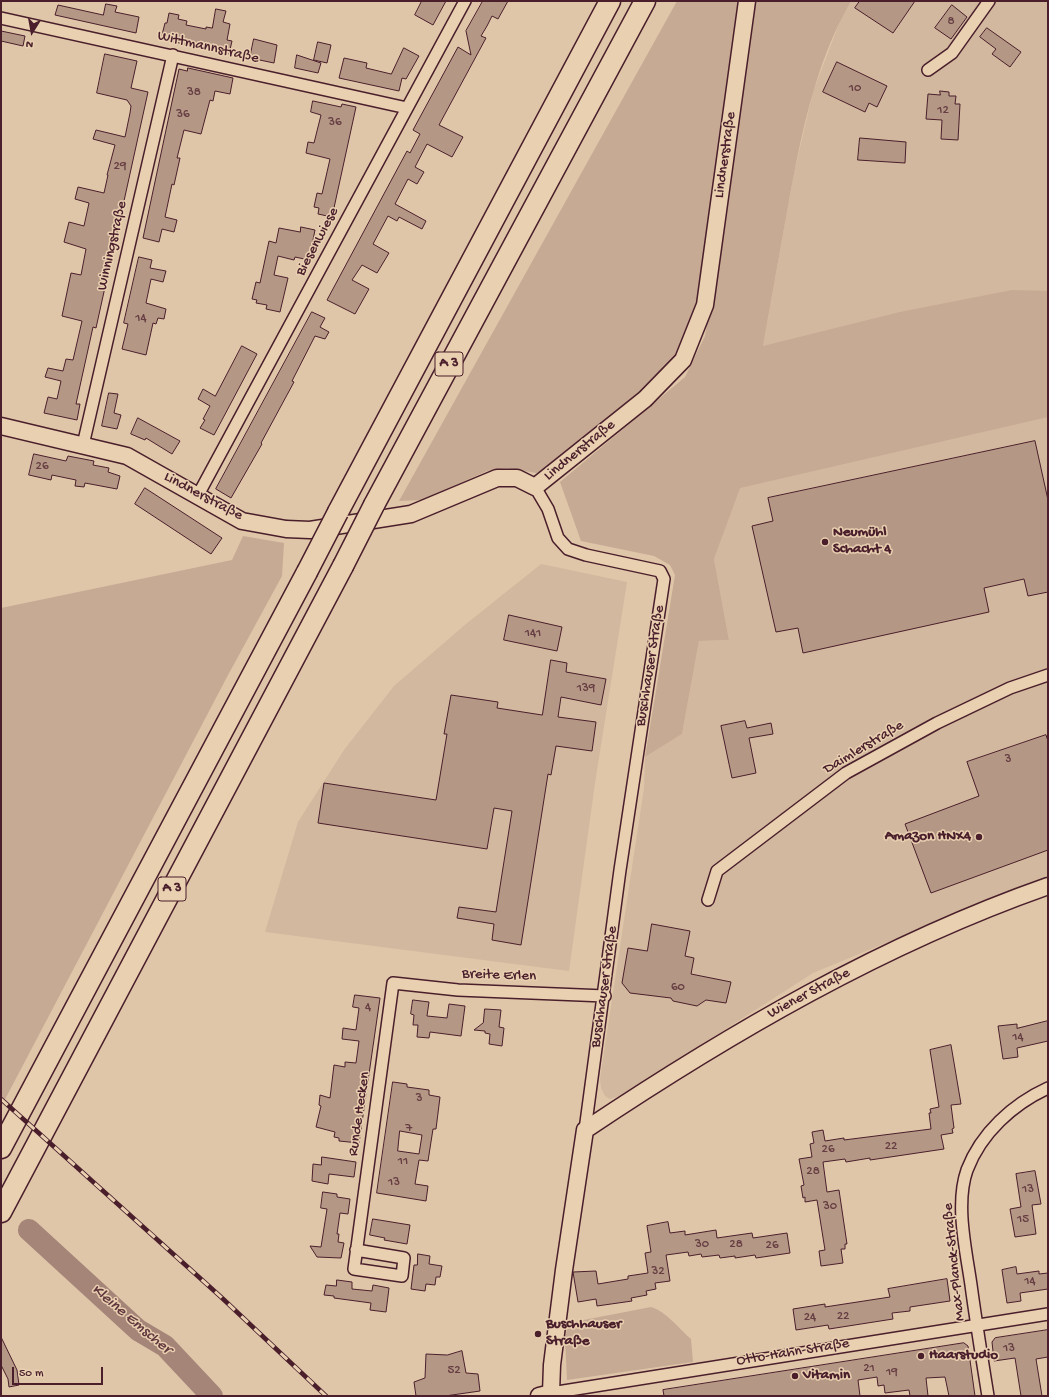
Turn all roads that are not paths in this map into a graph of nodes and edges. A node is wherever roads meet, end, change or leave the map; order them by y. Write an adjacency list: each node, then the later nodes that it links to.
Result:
1 (464, 1): 9 (street, Biesenwiese)
2 (610, 1): 21 (highway, A 3, bridge)
3 (645, 1): 22 (highway, A 3, bridge)
4 (747, 1): 12 (street, Lindnerstraße)
5 (989, 1): 8 (street)
6 (1, 18): 7 (street, Wittmannstraße)
7 (173, 55): 9 (street, Wittmannstraße); 11 (street, Winningstraße)
8 (928, 70)
9 (407, 108): 13 (street, Biesenwiese)
10 (1, 426): 11 (street, Lindnerstraße)
11 (83, 445): 13 (street, Lindnerstraße)
12 (535, 487): 13 (street, Lindnerstraße); 18 (street, Buschhauser Straße)
13 (197, 497)
14 (1048, 675): 16 (street, Daimlerstraße)
15 (1048, 886): 20 (street, Wiener Straße)
16 (708, 900)
17 (393, 983): 18 (street, Breite Erlen); 23 (street, Runde Hecken)
18 (605, 996): 20 (street, Buschhauser Straße)
19 (1048, 1088): 25 (street, Max-Planck-Straße)
20 (585, 1130): 26 (street, Buschhauser Straße)
21 (1, 1148)
22 (1, 1212)
23 (356, 1250)
24 (1048, 1314): 25 (street, Otto-Hahn-Straße)
25 (977, 1324): 26 (street, Otto-Hahn-Straße); 27 (street, Max-Planck-Straße)
26 (547, 1395)
27 (988, 1396)

